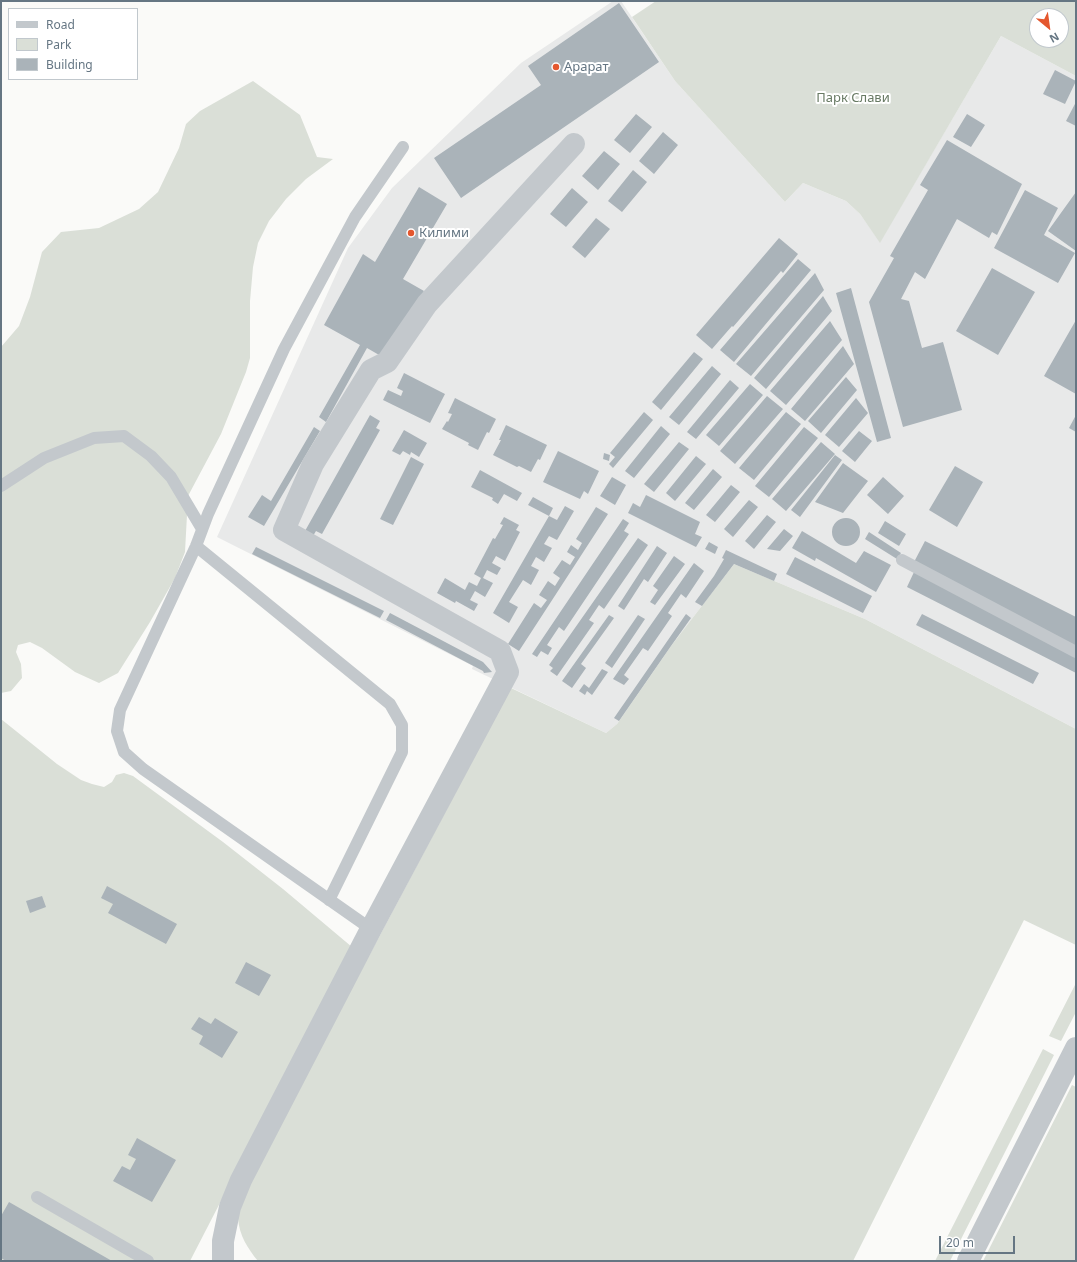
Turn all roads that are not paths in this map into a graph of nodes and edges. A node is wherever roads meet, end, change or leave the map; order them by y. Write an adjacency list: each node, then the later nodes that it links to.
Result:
1 (574, 144): 9 (street)
2 (402, 147): 4 (lane)
3 (1, 486): 4 (lane)
4 (202, 529): 5 (lane)
5 (196, 546): 8 (lane); 8 (lane)
6 (902, 560): 7 (lane)
7 (1076, 652)
8 (329, 900): 9 (lane)
9 (371, 930): 13 (street)
10 (1075, 1054): 14 (street)
11 (37, 1197): 12 (lane)
12 (148, 1261)
13 (223, 1261)
14 (968, 1261)

